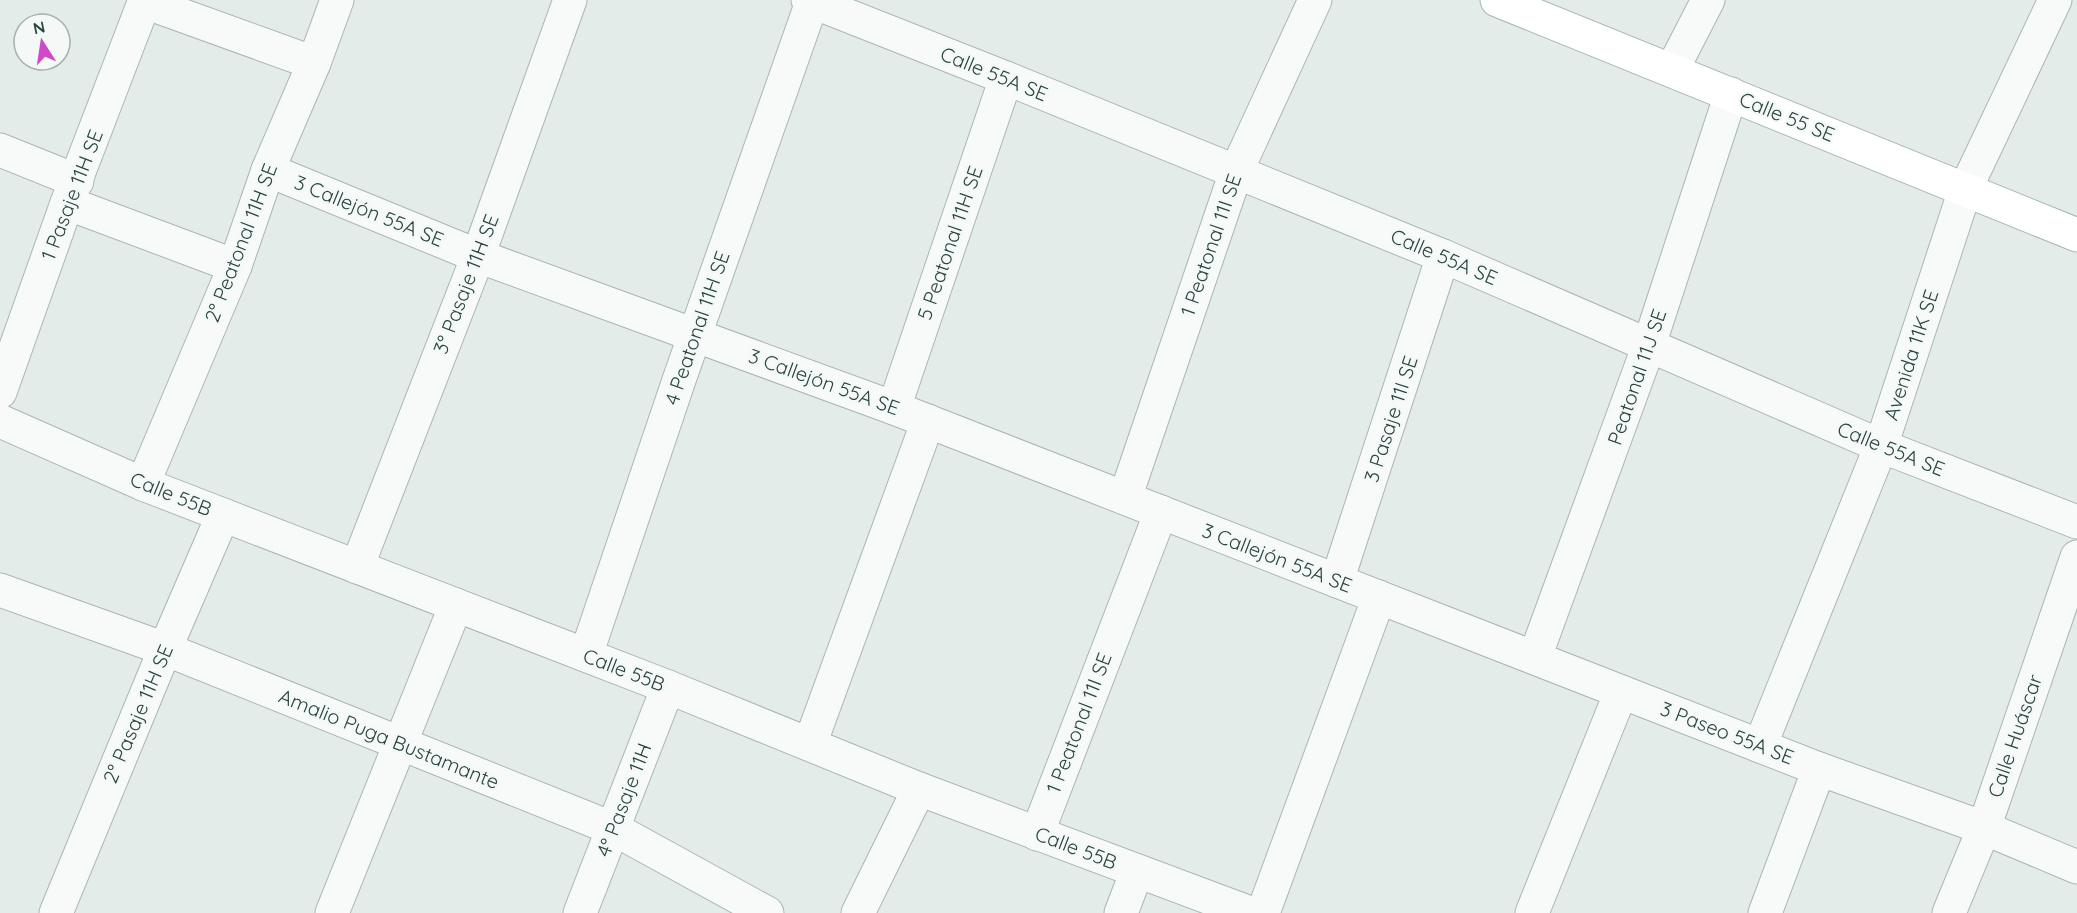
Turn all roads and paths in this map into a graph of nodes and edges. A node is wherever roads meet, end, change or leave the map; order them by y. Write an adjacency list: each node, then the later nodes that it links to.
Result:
1 (338, 0): 9 (street, 2° Peatonal 11H SE)
2 (570, 0): 19 (street, 3° Pasaje 11H SE)
3 (1316, 0): 15 (street, 1 Peatonal 11I SE)
4 (1497, 0): 10 (street, Calle 55 SE)
5 (1708, 0): 10 (street)
6 (2055, 0): 16 (street, Avenida 11K SE)
7 (145, 1): 9 (street); 17 (street, 1 Pasaje 11H SE)
8 (810, 1): 11 (street, Calle 55A SE); 22 (street, 4 Peatonal 11H SE)
9 (314, 63): 14 (street, 2° Peatonal 11H SE)
10 (1672, 70): 12 (street, Calle 55 SE)
11 (1006, 78): 15 (street, Calle 55A SE); 25 (street, 5 Peatonal 11H SE)
12 (1731, 94): 16 (street, Calle 55 SE); 23 (street, Peatonal 11J SE)
13 (0, 150): 17 (street)
14 (268, 170): 19 (street, 3 Callejón 55A SE); 21 (street, 2° Peatonal 11H SE)
15 (1236, 172): 20 (street, Calle 55A SE); 30 (street, 1 Peatonal 11I SE)
16 (1965, 190): 18 (street, Calle 55 SE); 28 (street, Avenida 11K SE)
17 (72, 192): 21 (street); 24 (street, 1 Pasaje 11H SE)
18 (2077, 235)
19 (478, 256): 22 (street, 3 Callejón 55A SE); 35 (street, 3° Pasaje 11H SE)
20 (1443, 256): 23 (street, Calle 55A SE); 36 (street, 3 Pasaje 11I SE)
21 (235, 266): 29 (street, 2° Peatonal 11H SE)
22 (695, 335): 25 (street, 3 Callejón 55A SE); 41 (street, 4 Peatonal 11H SE)
23 (1649, 345): 28 (street, Calle 55A SE); 42 (street, Peatonal 11J SE)
24 (0, 392)
25 (894, 408): 26 (street, 3 Callejón 55A SE)
26 (928, 421): 30 (street, 3 Callejón 55A SE); 46 (street)
27 (0, 422): 29 (street, Calle 55B)
28 (1881, 446): 33 (street, Calle 55A SE); 47 (street, Avenida 11K SE)
29 (143, 484): 32 (street, Calle 55B)
30 (1125, 498): 31 (street, 3 Callejón 55A SE)
31 (1161, 512): 36 (street, 3 Callejón 55A SE); 52 (street, 1 Peatonal 11I SE)
32 (223, 515): 35 (street, Calle 55B); 40 (street, 2° Pasaje 11H SE)
33 (2077, 522)
34 (2077, 557): 50 (street, Calle Huáscar)
35 (357, 567): 39 (street, Calle 55B)
36 (1337, 581): 38 (street, 3 Callejón 55A SE)
37 (0, 590): 40 (street, Amalio Puga Bustamante)
38 (1379, 597): 42 (street, 3 Paseo 55A SE); 62 (street)
39 (456, 606): 41 (street, Calle 55B); 45 (street)
40 (165, 649): 45 (street, Amalio Puga Bustamante); 55 (street, 2° Pasaje 11H SE)
41 (586, 655): 43 (street, Calle 55B)
42 (1535, 657): 44 (street, 3 Paseo 55A SE)
43 (668, 687): 46 (street, Calle 55B); 51 (street, 4° Pasaje 11H)
44 (1621, 692): 47 (street, 3 Paseo 55A SE); 63 (street)
45 (402, 744): 51 (street, Amalio Puga Bustamante); 56 (street)
46 (810, 744): 49 (street, Calle 55B)
47 (1760, 746): 48 (street, 3 Paseo 55A SE)
48 (1819, 769): 50 (street, 3 Paseo 55A SE); 64 (street)
49 (919, 789): 52 (street, Calle 55B); 59 (street)
50 (1984, 828): 53 (street, 3 Paseo 55A SE); 65 (street, Calle Huáscar)
51 (614, 829): 57 (street, 4° Pasaje 11H); 58 (street, Amalio Puga Bustamante)
52 (1037, 834): 54 (street, Calle 55B)
53 (2077, 867)
54 (1137, 871): 60 (street); 61 (street, Calle 55B)
55 (56, 913)
56 (332, 913)
57 (580, 913)
58 (767, 913)
59 (858, 913)
60 (1122, 913)
61 (1250, 913)
62 (1263, 913)
63 (1532, 913)
64 (1765, 913)
65 (1950, 913)

